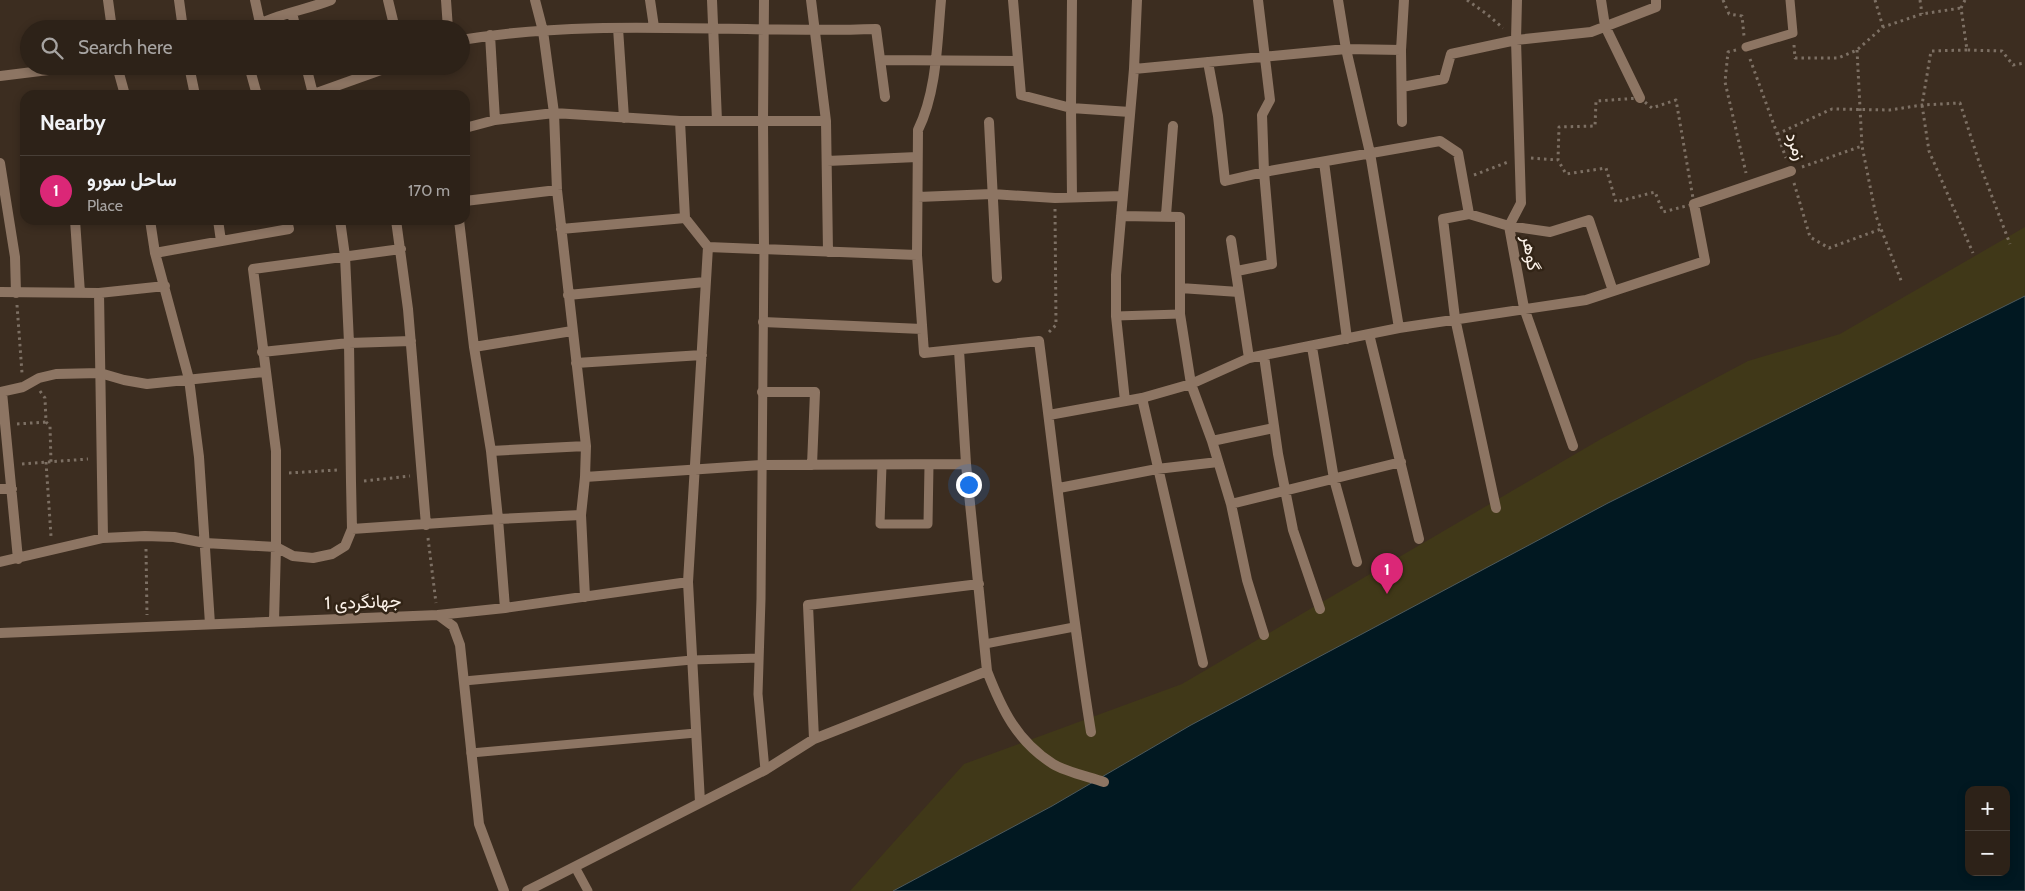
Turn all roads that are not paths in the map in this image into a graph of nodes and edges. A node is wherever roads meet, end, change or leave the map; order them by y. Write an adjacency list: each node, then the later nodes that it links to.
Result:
1 (108, 0): 24 (street)
2 (179, 0): 25 (street)
3 (255, 0): 26 (street)
4 (331, 0): 23 (street)
5 (388, 0): 29 (street)
6 (446, 0): 30 (street)
7 (535, 0): 36 (street)
8 (650, 0): 32 (street)
9 (712, 0): 34 (street)
10 (764, 0): 35 (street)
11 (811, 0): 37 (street)
12 (941, 0): 45 (street)
13 (1013, 0): 47 (street)
14 (1072, 0): 65 (street)
15 (1137, 0): 49 (street)
16 (1258, 0): 44 (street)
17 (1338, 0): 42 (street)
18 (1404, 0): 43 (street)
19 (1517, 0): 40 (street, گوهر)
20 (1601, 0): 31 (street)
21 (1656, 0): 31 (street)
22 (1790, 0): 41 (lane)
23 (292, 13): 27 (street); 28 (street)
24 (111, 20)
25 (182, 20)
26 (259, 20)
27 (270, 20)
28 (294, 20)
29 (393, 20)
30 (447, 20)
31 (1605, 26): 40 (street); 64 (street)
32 (654, 27): 33 (street); 34 (street)
33 (618, 28): 36 (street); 68 (street)
34 (714, 28): 35 (street); 71 (street)
35 (764, 29): 37 (street); 72 (street)
36 (543, 31): 38 (street); 67 (street)
37 (815, 31): 46 (street); 73 (street)
38 (490, 35): 39 (street); 69 (street)
39 (470, 38)
40 (1516, 40): 57 (street); 102 (street, گوهر)
41 (1746, 47)
42 (1346, 49): 43 (street); 44 (street); 78 (street)
43 (1401, 50): 57 (street)
44 (1265, 56): 48 (street); 83 (street)
45 (935, 59): 46 (street); 47 (street); 79 (street)
46 (880, 60): 63 (street)
47 (1018, 61): 65 (street)
48 (1208, 62): 49 (street); 83 (street)
49 (1134, 68): 66 (street)
50 (20, 74): 56 (street)
51 (119, 75): 58 (street)
52 (191, 75): 59 (street)
53 (251, 75): 60 (street)
54 (308, 75): 61 (street)
55 (371, 75): 62 (street)
56 (0, 76)
57 (1402, 87): 75 (street)
58 (124, 90)
59 (194, 90)
60 (256, 90)
61 (311, 90)
62 (336, 90)
63 (885, 97)
64 (1640, 98)
65 (1070, 108): 66 (street); 89 (street)
66 (1130, 112): 87 (street)
67 (554, 113): 68 (street); 69 (street); 85 (street)
68 (624, 118): 70 (street)
69 (495, 120): 77 (street)
70 (680, 121): 71 (street); 94 (street)
71 (717, 121): 72 (street)
72 (762, 121): 73 (street); 108 (street)
73 (826, 121): 80 (street)
74 (988, 122): 86 (street)
75 (1402, 122)
76 (1173, 126): 92 (street)
77 (470, 127)
78 (1370, 154): 82 (street); 91 (street); 131 (street)
79 (917, 157): 80 (street); 88 (street)
80 (827, 160): 109 (street)
81 (0, 162): 121 (street)
82 (1324, 162): 83 (street); 134 (street)
83 (1264, 172): 113 (street)
84 (1790, 172): 118 (street)
85 (557, 190): 90 (street); 103 (street)
86 (992, 194): 88 (street); 89 (street); 114 (street)
87 (1122, 196): 89 (street); 93 (street)
88 (918, 197): 112 (street)
89 (1072, 197)
90 (470, 200)
91 (1469, 214): 102 (street); 128 (street)
92 (1166, 215): 93 (street); 117 (street)
93 (1121, 216): 127 (street)
94 (685, 218): 103 (street); 106 (street)
95 (75, 225): 122 (street)
96 (151, 225): 110 (street)
97 (219, 225): 105 (street)
98 (288, 225): 105 (street)
99 (341, 225): 111 (street)
100 (397, 225): 107 (street)
101 (460, 225): 137 (street)
102 (1509, 226): 118 (street); 125 (street, گوهر)
103 (561, 229): 124 (street)
104 (1232, 240): 113 (street)
105 (221, 241): 110 (street)
106 (708, 247): 108 (street); 115 (street)
107 (401, 249): 111 (street); 135 (street)
108 (764, 249): 109 (street); 129 (lane)
109 (828, 252): 112 (street)
110 (155, 254): 116 (street)
111 (345, 256): 136 (street); 140 (street)
112 (917, 256): 130 (street)
113 (1236, 271): 120 (street)
114 (997, 278)
115 (705, 282): 124 (street); 141 (street)
116 (165, 286): 123 (street); 147 (street)
117 (1180, 288): 120 (street); 126 (street)
118 (1613, 291): 125 (street)
119 (0, 292): 121 (street)
120 (1239, 292): 143 (street)
121 (16, 293): 122 (street)
122 (80, 293): 123 (street)
123 (99, 293): 145 (street)
124 (568, 295): 132 (street)
125 (1524, 308): 128 (street); 157 (street, گوهر)
126 (1180, 314): 127 (lane); 148 (street)
127 (1116, 316): 152 (street)
128 (1455, 318): 131 (street); 175 (street)
129 (763, 322): 130 (street); 150 (lane)
130 (922, 328): 139 (street)
131 (1399, 328): 133 (street)
132 (572, 331): 137 (street); 144 (street)
133 (1369, 334): 134 (street); 160 (street)
134 (1346, 339): 138 (street)
135 (411, 341): 136 (street); 178 (street)
136 (349, 343): 140 (street); 179 (street)
137 (474, 347): 158 (street)
138 (1312, 347): 142 (street); 169 (street)
139 (959, 350): 153 (street); 161 (street)
140 (262, 352): 146 (street)
141 (702, 355): 144 (street); 167 (street)
142 (1264, 356): 143 (street); 154 (street)
143 (1249, 358): 148 (street)
144 (576, 363): 156 (street)
145 (100, 372): 147 (street); 149 (street); 180 (street)
146 (264, 372): 147 (street); 183 (street)
147 (188, 379): 182 (street)
148 (1191, 384): 151 (street); 155 (street)
149 (1, 392): 172 (street)
150 (762, 392): 162 (lane); 163 (street)
151 (1142, 398): 152 (street); 166 (street)
152 (1125, 401): 153 (street)
153 (1049, 415): 171 (street)
154 (1274, 428): 155 (street); 173 (street)
155 (1212, 441): 159 (street)
156 (586, 446): 158 (street); 168 (street)
157 (1573, 446)
158 (491, 451): 177 (street)
159 (1218, 462): 166 (street); 174 (street)
160 (1401, 462): 169 (street); 181 (street)
161 (966, 464): 165 (street); 188 (street)
162 (762, 465): 163 (street); 167 (street); 199 (lane)
163 (812, 465): 164 (street)
164 (882, 465): 165 (street); 165 (lane)
165 (929, 465)
166 (1157, 469): 171 (street); 201 (street)
167 (694, 470): 168 (street); 187 (street)
168 (585, 477): 176 (street)
169 (1334, 479): 173 (street); 186 (street)
170 (0, 488): 172 (street)
171 (1059, 488): 195 (street)
172 (12, 489): 184 (street)
173 (1285, 490): 174 (street); 191 (street)
174 (1230, 504): 197 (street)
175 (1496, 508)
176 (581, 516): 177 (street); 189 (street)
177 (498, 519): 178 (street); 190 (street)
178 (426, 525): 179 (street)
179 (352, 529): 183 (street)
180 (103, 538): 182 (street); 184 (street)
181 (1419, 539)
182 (205, 543): 183 (street); 194 (street)
183 (276, 547): 193 (street)
184 (18, 559): 185 (street)
185 (0, 562)
186 (1357, 562)
187 (688, 582): 189 (street, جهانگردی 1); 200 (street)
188 (980, 584): 198 (street); 206 (street)
189 (585, 597): 190 (street, جهانگردی 1)
190 (505, 608): 192 (street, جهانگردی 1)
191 (1320, 609)
192 (438, 616): 193 (street, جهانگردی 1); 203 (street)
193 (274, 622): 194 (street, جهانگردی 1)
194 (210, 624): 196 (street, جهانگردی 1)
195 (1074, 627): 198 (lane); 204 (street)
196 (0, 633)
197 (1264, 635)
198 (985, 644): 202 (street)
199 (759, 658): 200 (lane); 208 (lane)
200 (692, 660): 203 (lane); 205 (street)
201 (1203, 663)
202 (987, 671): 206 (street); 209 (street)
203 (464, 682): 207 (street)
204 (1091, 732)
205 (696, 733): 207 (lane); 210 (street)
206 (814, 740): 208 (street)
207 (471, 753): 212 (street)
208 (765, 770): 210 (street)
209 (1104, 782)
210 (700, 802): 211 (street)
211 (575, 867): 213 (street); 214 (lane)
212 (504, 891)
213 (526, 891)
214 (588, 891)

